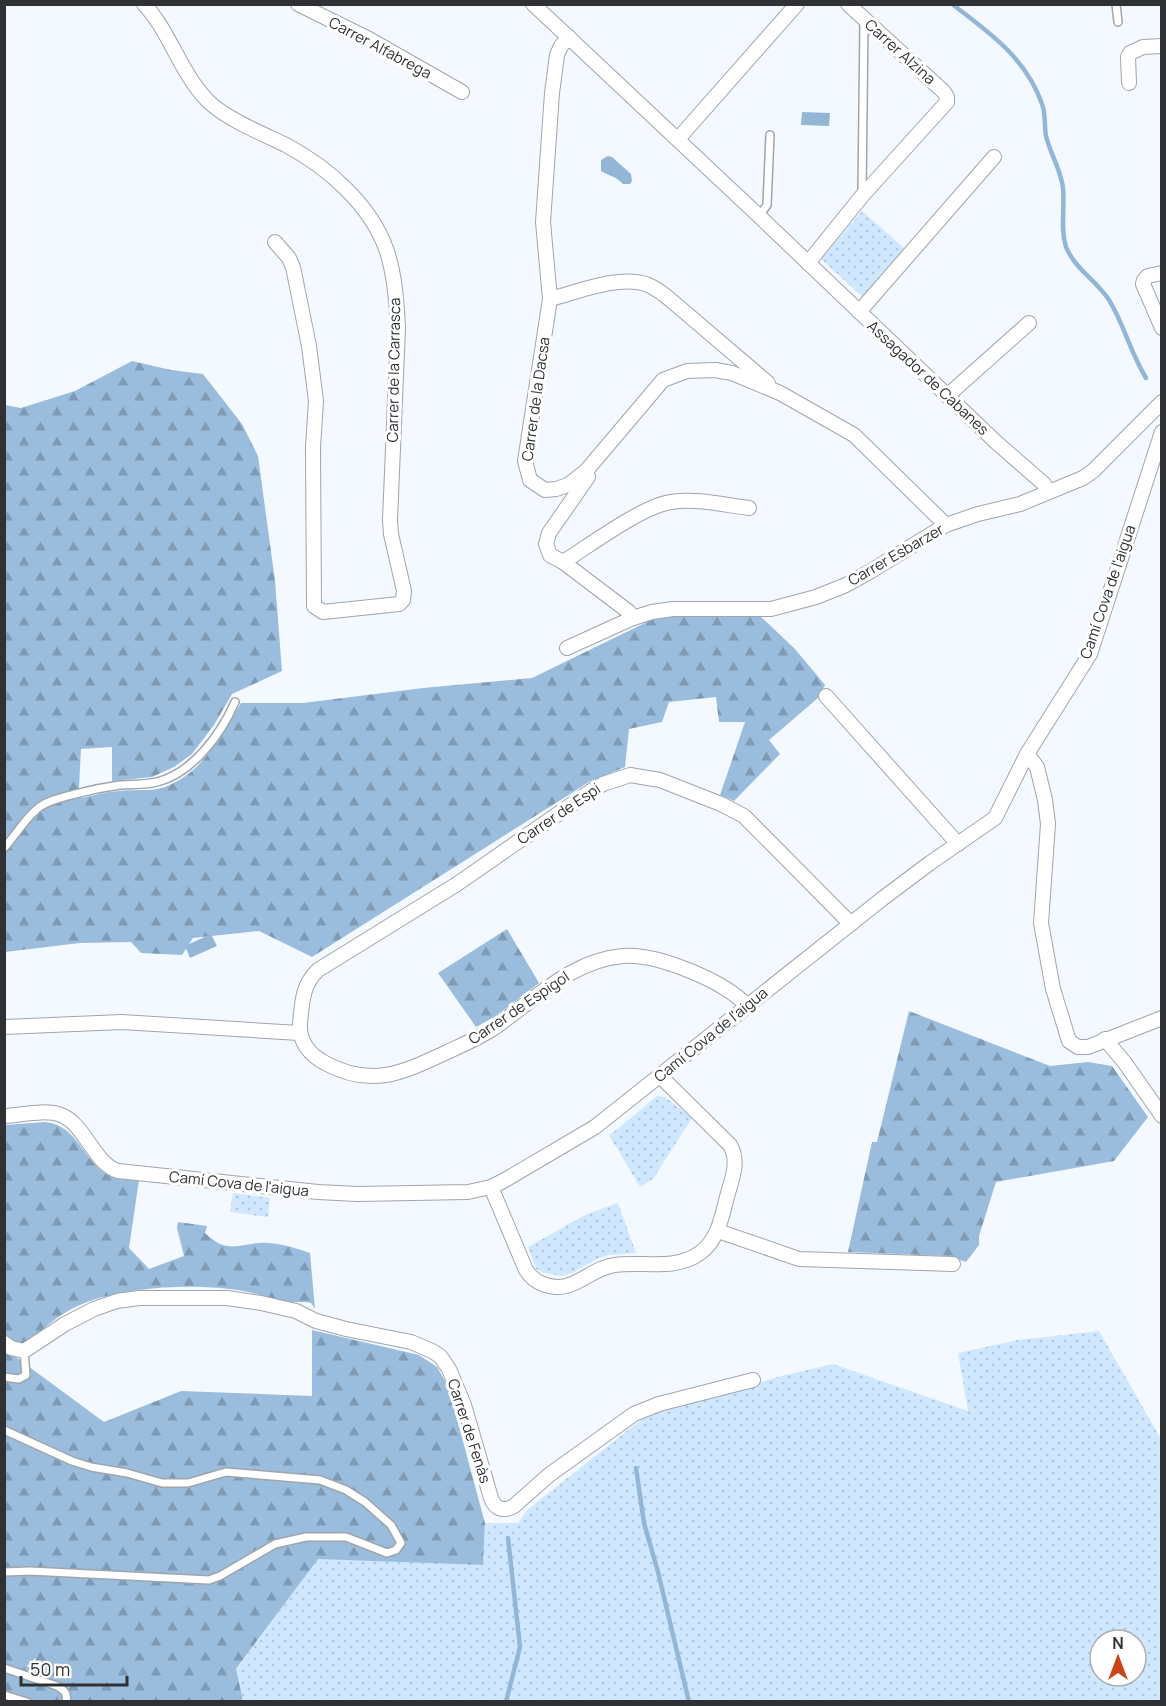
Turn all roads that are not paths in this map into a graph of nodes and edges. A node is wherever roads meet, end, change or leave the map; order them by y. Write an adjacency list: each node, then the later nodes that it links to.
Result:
1 (144, 4): 18 (street, Carrer de la Carrasca)
2 (298, 4): 12 (street, Carrer Alfabrega)
3 (533, 4): 9 (street, Assagador de Cabanes)
4 (797, 4): 14 (street)
5 (848, 4): 7 (street, Carrer Alzina)
6 (1116, 4): 8 (lane)
7 (864, 20): 16 (lane); 16 (street, Carrer Alzina)
8 (1119, 22)
9 (569, 37): 14 (street, Assagador de Cabanes); 21 (street, Carrer de la Dacsa)
10 (1161, 46): 11 (street)
11 (1129, 83)
12 (462, 92)
13 (770, 135): 17 (lane)
14 (678, 139): 17 (street, Assagador de Cabanes)
15 (994, 157): 22 (street)
16 (862, 196): 19 (street)
17 (759, 216): 19 (street, Assagador de Cabanes)
18 (275, 242)
19 (808, 263): 22 (street, Assagador de Cabanes)
20 (1161, 273): 24 (street)
21 (550, 299): 25 (street, Carrer de la Dacsa); 29 (street, Carrer de la Dacsa)
22 (859, 312): 26 (street, Assagador de Cabanes)
23 (1029, 323): 26 (street)
24 (1161, 328)
25 (780, 393): 29 (street, Carrer de la Dacsa); 32 (street, Carrer de la Dacsa)
26 (947, 396): 30 (street, Assagador de Cabanes)
27 (1161, 402): 30 (street, Carrer Esbarzer)
28 (1161, 432): 38 (street, Camí Cova de l'aigua)
29 (586, 471): 33 (street)
30 (1048, 492): 32 (street, Carrer Esbarzer)
31 (749, 508): 33 (street)
32 (946, 525): 34 (street, Carrer Esbarzer)
33 (563, 562): 34 (street)
34 (633, 618): 35 (street, Carrer Esbarzer)
35 (567, 648)
36 (826, 696): 39 (street)
37 (235, 702): 40 (lane)
38 (1028, 754): 39 (street, Camí Cova de l'aigua); 46 (street)
39 (958, 844): 41 (street, Camí Cova de l'aigua)
40 (4, 848)
41 (851, 924): 42 (street, Camí Cova de l'aigua); 45 (street, Carrer de Espi)
42 (747, 1005): 45 (street, Carrer de Espigol); 47 (street, Camí Cova de l'aigua)
43 (1161, 1018): 46 (street)
44 (4, 1028): 45 (street)
45 (299, 1033)
46 (1104, 1039): 49 (street)
47 (660, 1076): 50 (street, Camí Cova de l'aigua); 51 (street)
48 (4, 1116): 50 (street, Camí Cova de l'aigua)
49 (1161, 1116)
50 (491, 1187): 51 (street)
51 (718, 1231): 52 (street)
52 (953, 1264)
53 (4, 1343): 54 (street)
54 (24, 1351): 55 (lane); 56 (street, Carrer de Fenàs)
55 (4, 1377)
56 (753, 1380)
57 (4, 1430): 58 (lane)
58 (4, 1572)
59 (4, 1668): 62 (lane)
60 (4, 1695): 61 (lane)
61 (27, 1701)
62 (66, 1701)

